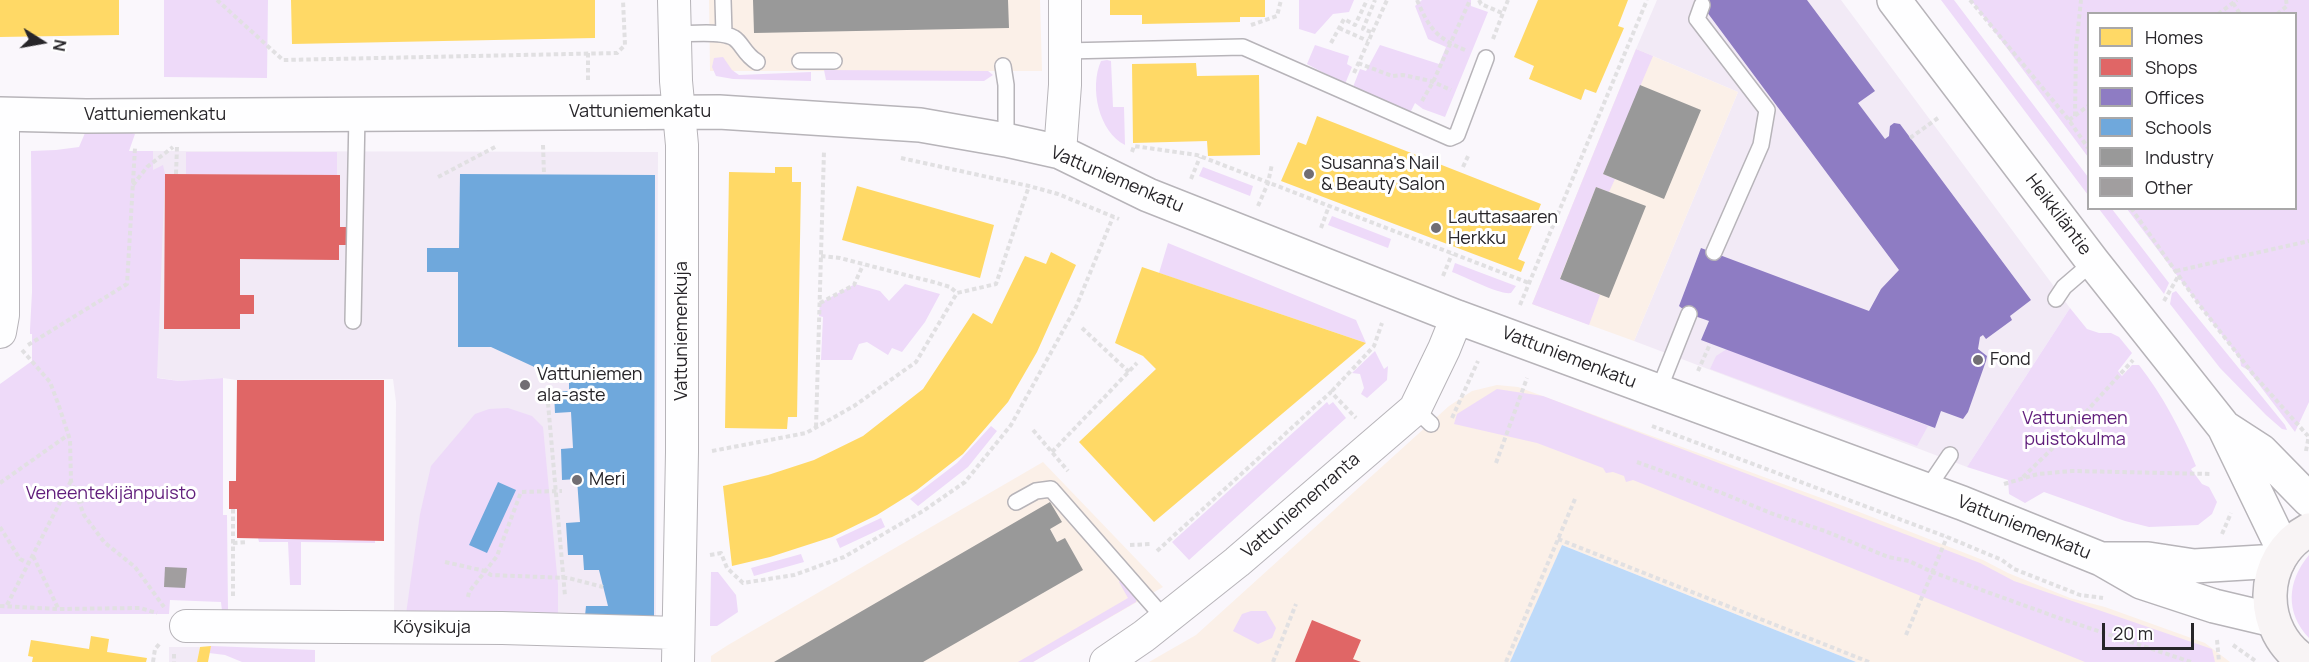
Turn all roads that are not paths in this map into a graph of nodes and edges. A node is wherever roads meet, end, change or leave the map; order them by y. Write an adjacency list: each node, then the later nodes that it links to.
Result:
1 (674, 0): 6 (street, Vattuniemenkuja)
2 (723, 0): 7 (lane)
3 (1065, 0): 8 (street)
4 (1894, 0): 20 (street, Heikkiläntie)
5 (1702, 5): 19 (lane)
6 (675, 34): 7 (lane); 14 (street, Vattuniemenkuja)
7 (724, 34): 11 (lane)
8 (1065, 51): 9 (lane); 18 (street)
9 (1486, 58)
10 (834, 61): 12 (lane)
11 (757, 62)
12 (800, 62)
13 (1003, 66): 17 (lane)
14 (680, 111): 16 (street, Vattuniemenkatu); 17 (street, Vattuniemenkatu); 38 (street, Vattuniemenkuja)
15 (2, 114): 16 (street, Vattuniemenkatu); 25 (street)
16 (357, 114): 24 (lane)
17 (1006, 140): 18 (street, Vattuniemenkatu)
18 (1060, 152): 23 (street, Vattuniemenkatu)
19 (1714, 252)
20 (2093, 262): 21 (lane); 27 (street, Heikkiläntie)
21 (2056, 299)
22 (1689, 314): 26 (lane)
23 (1457, 317): 26 (street, Vattuniemenkatu); 35 (street, Vattuniemenranta)
24 (353, 321)
25 (0, 332)
26 (1658, 392): 29 (street, Vattuniemenkatu)
27 (2224, 427): 30 (street, Heikkiläntie); 33 (street, Heikkiläntie)
28 (1950, 455): 29 (lane)
29 (1927, 489): 34 (street, Vattuniemenkatu)
30 (2309, 500)
31 (1016, 502): 35 (lane)
32 (2309, 530): 33 (main road)
33 (2281, 556): 34 (street, Vattuniemenkatu); 36 (main road)
34 (2101, 559): 36 (street, Vattuniemenkatu)
35 (1165, 619): 39 (street, Vattuniemenranta)
36 (2273, 620): 40 (main road)
37 (178, 622): 38 (street, Köysikuja)
38 (678, 648)
39 (1106, 662)
40 (2306, 662)

